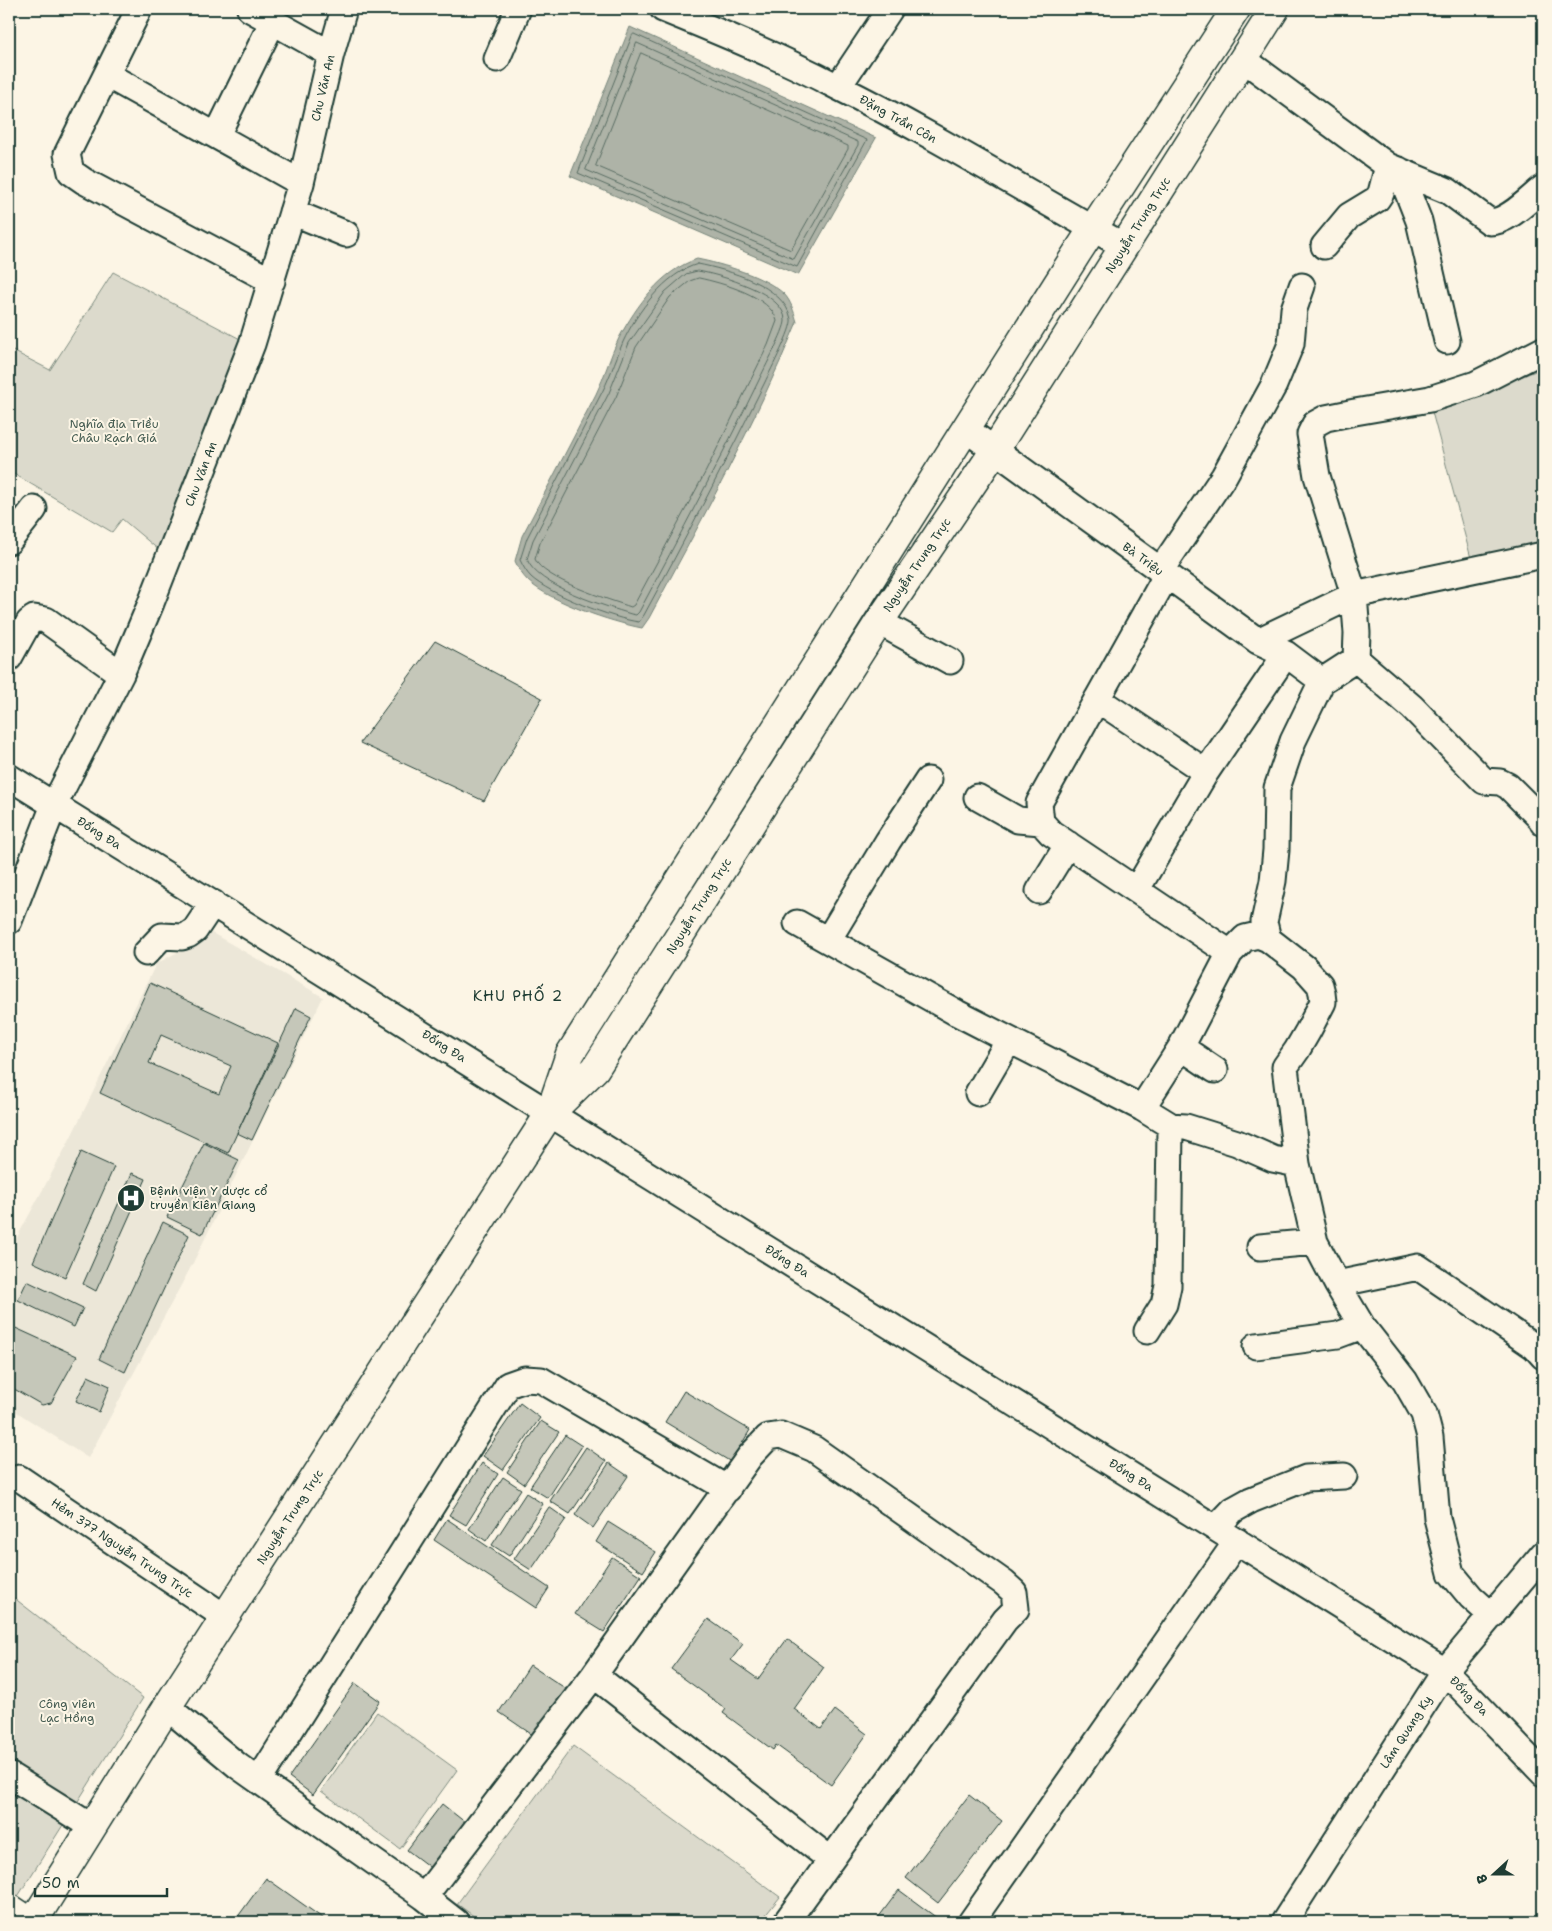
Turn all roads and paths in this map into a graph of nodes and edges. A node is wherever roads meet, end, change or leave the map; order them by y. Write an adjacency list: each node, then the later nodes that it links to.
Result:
1 (139, 9): 13 (street)
2 (250, 9): 9 (street)
3 (344, 9): 10 (street, Chu Văn An)
4 (518, 9): 12 (street)
5 (664, 9): 14 (street, Đặng Trần Côn)
6 (890, 9): 14 (street)
7 (1236, 9): 20 (main road, Nguyễn Trung Trực)
8 (1275, 9): 11 (main road, Nguyễn Trung Trực)
9 (273, 21): 10 (street); 15 (street)
10 (331, 54): 17 (street, Chu Văn An)
11 (1244, 58): 16 (street); 22 (main road, Nguyễn Trung Trực)
12 (497, 60)
13 (107, 75): 15 (street); 24 (street)
14 (838, 87): 20 (street, Đặng Trần Côn)
15 (217, 135): 17 (street)
16 (1393, 168): 18 (street); 23 (street); 26 (street)
17 (301, 183): 19 (street, Chu Văn An)
18 (1543, 188)
19 (292, 212): 21 (street); 24 (street, Chu Văn An)
20 (1093, 229): 22 (street, Đặng Trần Côn); 28 (main road, Nguyễn Trung Trực)
21 (346, 234)
22 (1124, 246): 29 (main road, Nguyễn Trung Trực)
23 (1324, 246)
24 (272, 281): 41 (street, Chu Văn An)
25 (1302, 286): 33 (street)
26 (1448, 341)
27 (1543, 350): 34 (street)
28 (966, 430): 29 (street, Bà Triệu); 66 (main road, Nguyễn Trung Trực)
29 (995, 450): 33 (street, Bà Triệu); 35 (main road, Nguyễn Trung Trực)
30 (34, 509): 31 (street)
31 (9, 541)
32 (1543, 555): 34 (street)
33 (1163, 574): 36 (street, Bà Triệu); 43 (street)
34 (1354, 595): 36 (street); 39 (street)
35 (879, 622): 40 (street); 66 (main road, Nguyễn Trung Trực)
36 (1258, 641): 38 (street, Bà Triệu)
37 (12, 646): 41 (street)
38 (1286, 654): 42 (street, Bà Triệu); 44 (street)
39 (1356, 659): 42 (street); 50 (street)
40 (950, 661)
41 (121, 674): 48 (street, Chu Văn An)
42 (1322, 681): 57 (street)
43 (1097, 699): 44 (street); 49 (street)
44 (1206, 772): 52 (street)
45 (9, 777): 48 (street, Đống Đa)
46 (928, 780): 58 (street)
47 (977, 797): 49 (street)
48 (54, 805): 54 (street, Đống Đa); 55 (street, Chu Văn An)
49 (1040, 822): 51 (street)
50 (1543, 823)
51 (1068, 844): 52 (street); 53 (street)
52 (1137, 889): 60 (street)
53 (1038, 891)
54 (213, 903): 59 (street); 66 (street, Đống Đa)
55 (9, 921)
56 (797, 923): 58 (street)
57 (1268, 939): 60 (street); 68 (street)
58 (828, 940): 61 (street)
59 (146, 953)
60 (1230, 953): 62 (street)
61 (1009, 1040): 64 (street); 65 (street)
62 (1181, 1047): 63 (street); 65 (street)
63 (1214, 1070)
64 (978, 1093)
65 (1142, 1108): 67 (street)
66 (550, 1113): 79 (street, Đống Đa); 83 (main road, Nguyễn Trung Trực)
67 (1169, 1126): 68 (street); 73 (street)
68 (1297, 1164): 69 (street)
69 (1315, 1242): 70 (street); 71 (street)
70 (1260, 1247)
71 (1337, 1284): 72 (street); 75 (street)
72 (1362, 1326): 74 (street); 82 (street)
73 (1147, 1331)
74 (1256, 1346)
75 (1543, 1356)
76 (1344, 1476): 79 (street)
77 (19, 1478): 83 (street, Hẻm 377 Nguyễn Trung Trực)
78 (728, 1490): 85 (street); 89 (street); 91 (street)
79 (1216, 1528): 80 (street, Đống Đa)
80 (1237, 1541): 84 (street, Đống Đa); 97 (street)
81 (1543, 1554): 82 (street, Lâm Quang Ky)
82 (1492, 1616): 84 (street, Lâm Quang Ky)
83 (225, 1618): 86 (main road, Nguyễn Trung Trực)
84 (1445, 1672): 87 (street, Đống Đa); 98 (street, Lâm Quang Ky)
85 (594, 1675): 91 (street); 92 (street)
86 (167, 1707): 89 (street); 90 (main road, Nguyễn Trung Trực)
87 (1543, 1773)
88 (9, 1775): 90 (street)
89 (259, 1780): 92 (street)
90 (92, 1827): 94 (main road, Nguyễn Trung Trực)
91 (832, 1860): 96 (street)
92 (424, 1897): 95 (street)
93 (9, 1908): 94 (main road)
94 (31, 1922)
95 (456, 1922)
96 (786, 1922)
97 (971, 1922)
98 (1284, 1922)

